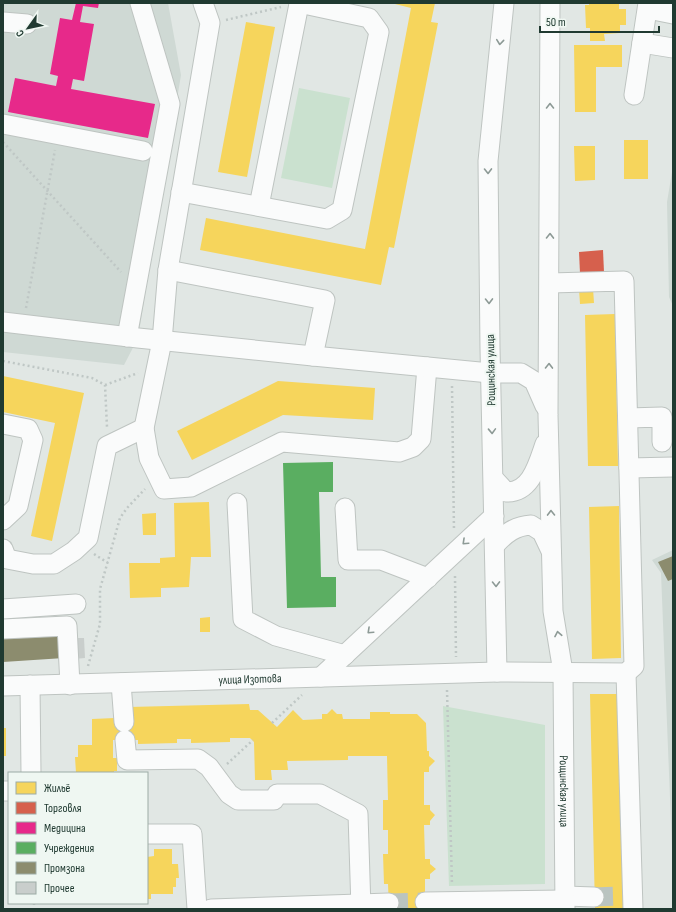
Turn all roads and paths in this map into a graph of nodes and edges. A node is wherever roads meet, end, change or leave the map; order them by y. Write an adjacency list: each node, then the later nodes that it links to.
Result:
1 (140, 3): 26 (street)
2 (203, 3): 9 (street)
3 (299, 3): 9 (path); 20 (street); 20 (street)
4 (504, 3): 33 (street, Рощинская улица, one-way to 33)
5 (550, 3): 23 (street, Рощинская улица, one-way to 5)
6 (648, 6): 7 (street); 11 (street)
7 (673, 14)
8 (3, 22): 10 (street)
9 (210, 23): 19 (street)
10 (27, 24)
11 (642, 43): 12 (street); 13 (street)
12 (673, 48)
13 (634, 95)
14 (3, 124): 15 (street)
15 (58, 135): 17 (street); 18 (path)
16 (3, 142): 18 (path)
17 (143, 151)
18 (47, 190): 22 (path); 25 (path)
19 (181, 192): 20 (street); 21 (street)
20 (259, 206)
21 (168, 270): 27 (street); 28 (street)
22 (121, 272)
23 (550, 283): 35 (street); 37 (street, Рощинская улица, one-way to 23)
24 (3, 322): 25 (street)
25 (23, 324): 26 (street)
26 (127, 337): 27 (street)
27 (162, 341): 28 (street); 30 (street)
28 (314, 356): 31 (street)
29 (3, 362): 34 (path)
30 (156, 366): 34 (path); 38 (street)
31 (427, 367): 32 (street); 43 (street)
32 (452, 369): 33 (street); 53 (path)
33 (490, 373): 37 (street); 44 (street, Рощинская улица, one-way to 44)
34 (105, 386): 40 (path)
35 (628, 418): 39 (street); 42 (street)
36 (3, 424): 48 (street)
37 (549, 424): 44 (street); 51 (street, Рощинская улица, one-way to 37)
38 (144, 428): 40 (street); 43 (street)
39 (662, 442)
40 (107, 446): 50 (street)
41 (673, 467): 42 (street)
42 (629, 468): 63 (street)
43 (158, 476): 54 (path)
44 (494, 479): 47 (street, Рощинская улица)
45 (237, 503): 59 (street)
46 (345, 508): 55 (street)
47 (494, 516): 49 (street, Рощинская улица); 53 (street, one-way to 53)
48 (3, 520)
49 (495, 545): 51 (street); 60 (street, Рощинская улица, one-way to 60)
50 (3, 549)
51 (552, 552): 61 (street, Рощинская улица, one-way to 51)
52 (92, 553): 54 (path)
53 (454, 553): 55 (street); 62 (path)
54 (108, 563): 67 (path)
55 (428, 578): 59 (street, one-way to 59)
56 (76, 604): 57 (street)
57 (3, 609)
58 (3, 629): 67 (street)
59 (345, 655): 64 (street)
60 (497, 672): 61 (street); 62 (street, улица Изотова)
61 (564, 672): 63 (street); 76 (street, Рощинская улица)
62 (451, 673): 64 (street, улица Изотова); 78 (path)
63 (626, 673): 75 (street)
64 (321, 677): 65 (street, улица Изотова); 69 (path)
65 (121, 683): 67 (street, улица Изотова); 72 (street)
66 (30, 685): 67 (street, улица Изотова); 68 (street, улица Изотова); 71 (street)
67 (77, 685)
68 (3, 686)
69 (272, 723)
70 (253, 740): 72 (path)
71 (31, 772)
72 (215, 775): 80 (street)
73 (148, 834): 81 (street)
74 (594, 897): 76 (street)
75 (630, 900)
76 (565, 901): 78 (street)
77 (425, 902): 78 (street)
78 (452, 902)
79 (389, 903): 80 (street)
80 (361, 906): 82 (street)
81 (197, 909)
82 (211, 909)

